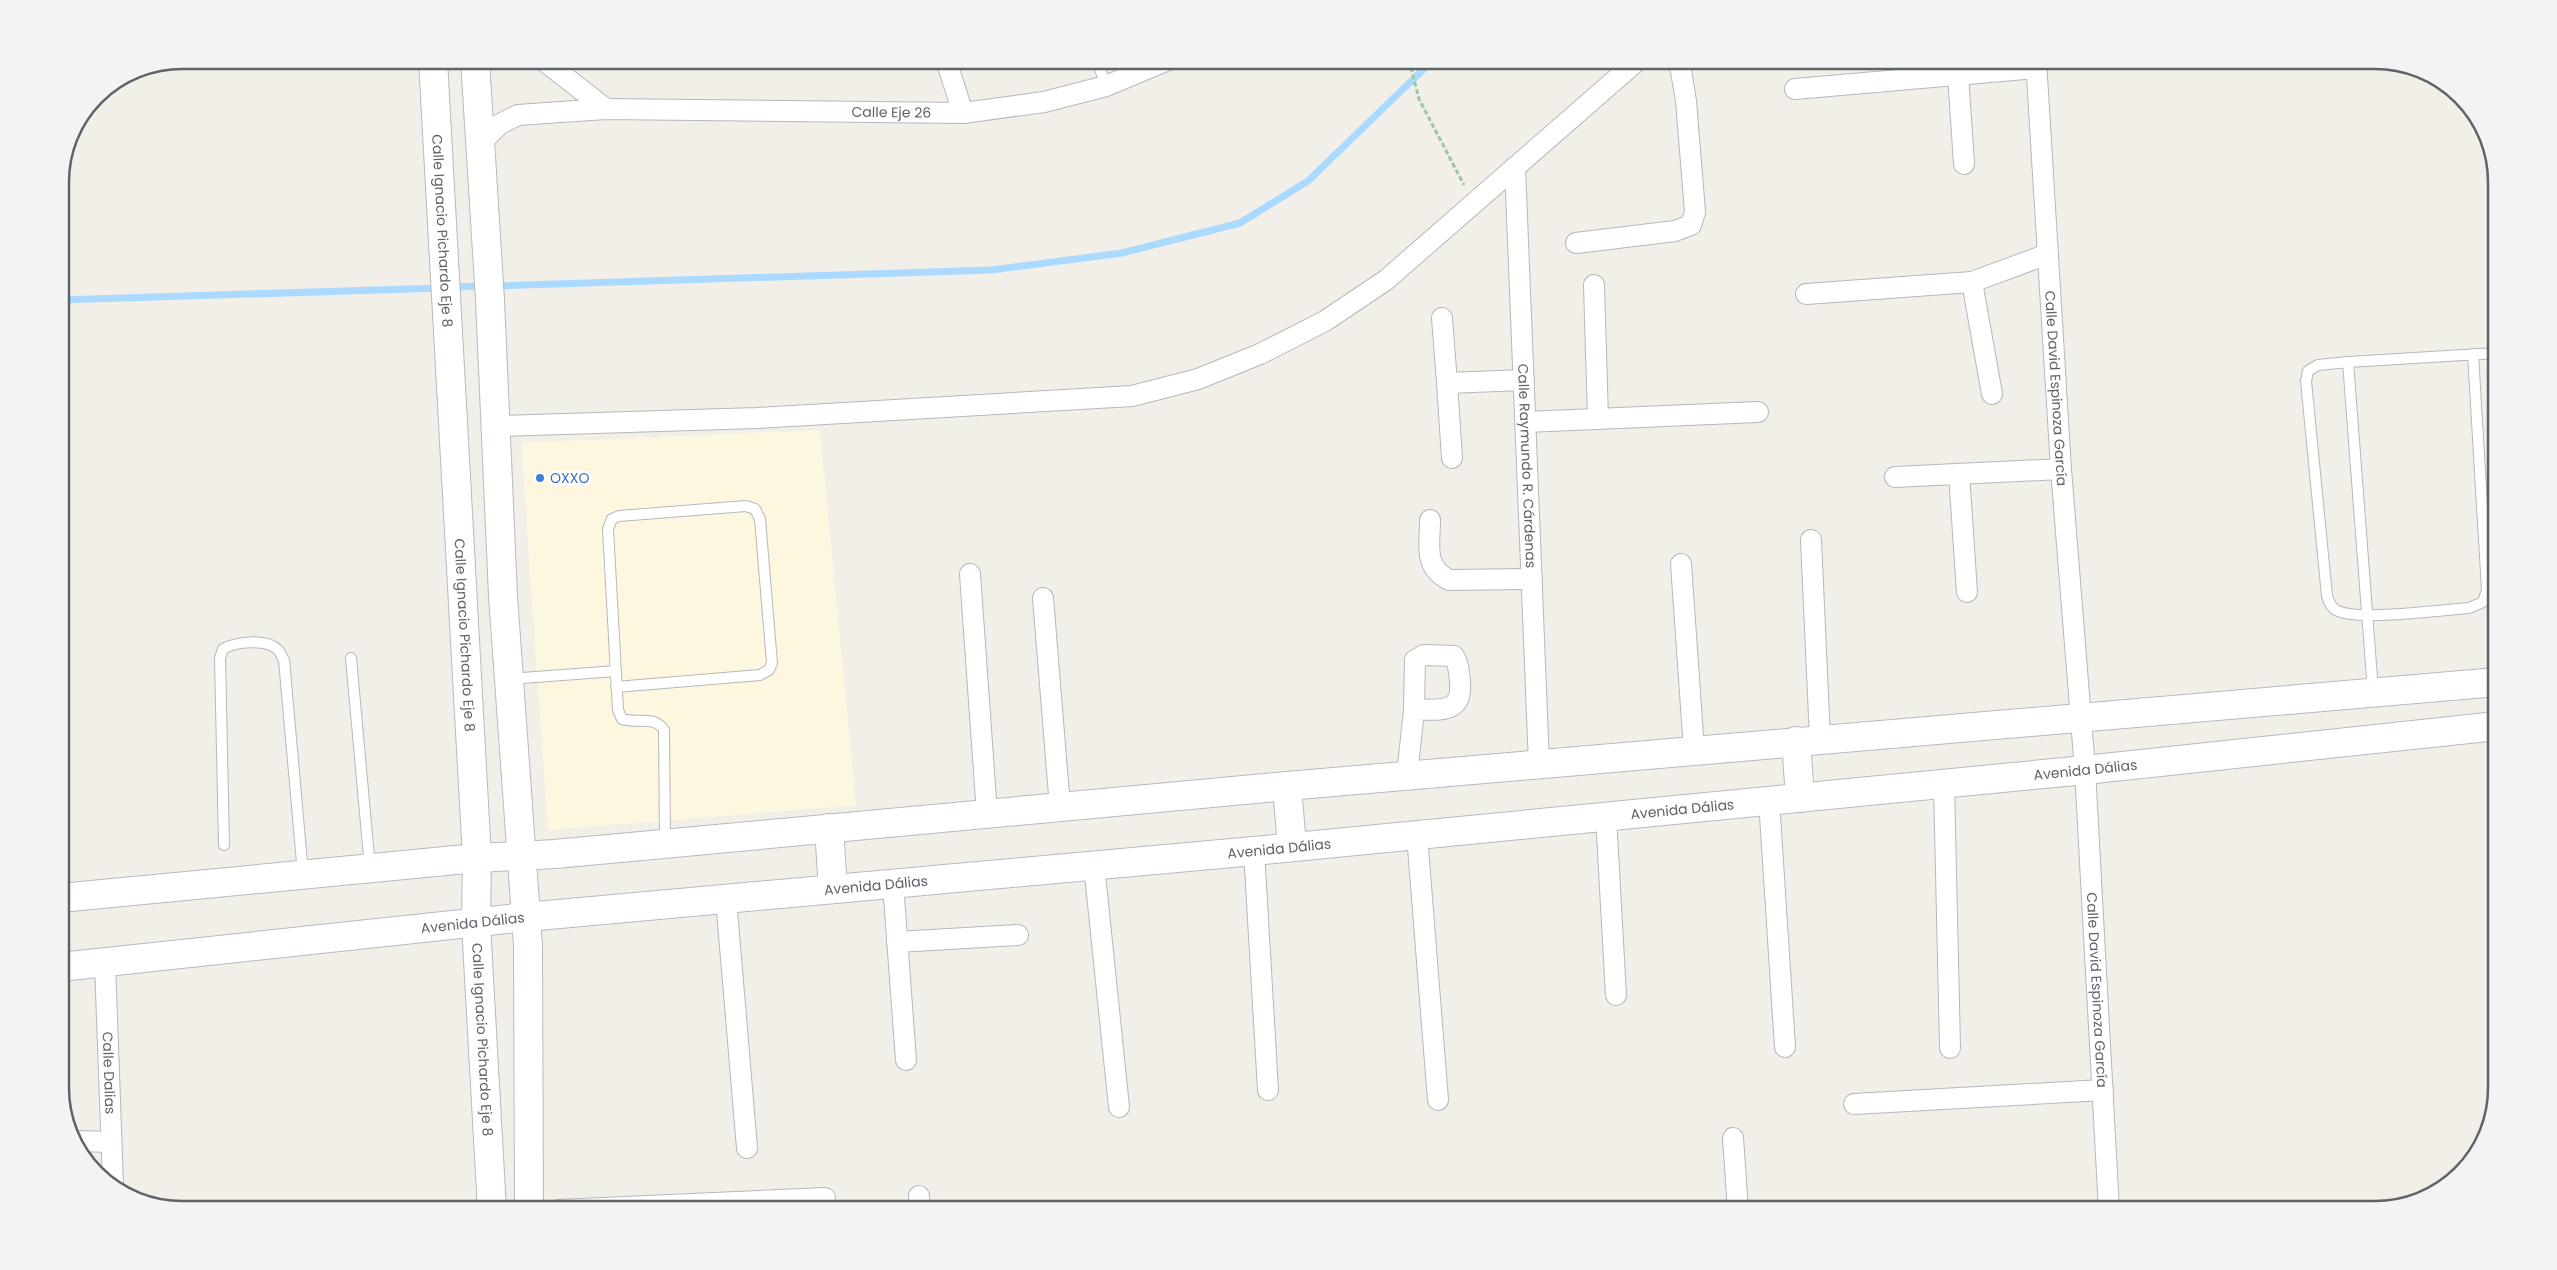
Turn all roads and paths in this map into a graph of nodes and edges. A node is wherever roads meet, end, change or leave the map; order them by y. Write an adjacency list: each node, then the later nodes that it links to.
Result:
1 (433, 69): 49 (main road, Calle Ignacio Pichardo Eje 8)
2 (476, 69): 17 (main road)
3 (555, 69): 15 (street)
4 (949, 69): 16 (street)
5 (1100, 69): 13 (lane)
6 (1147, 69): 13 (street, Calle Eje 26)
7 (1412, 69): 20 (path)
8 (1628, 69): 19 (street)
9 (1680, 69): 21 (street)
10 (2001, 69): 12 (street)
11 (2036, 69): 22 (street, Calle David Espinoza García)
12 (1958, 75): 14 (street); 18 (street)
13 (1106, 86): 16 (street, Calle Eje 26)
14 (1795, 89)
15 (606, 109): 16 (street, Calle Eje 26); 17 (street, Calle Eje 26)
16 (963, 113)
17 (480, 144): 36 (main road)
18 (1964, 164)
19 (1515, 167): 20 (street); 30 (street, Calle Raymundo R. Cárdenas)
20 (1474, 203): 36 (street)
21 (1576, 243)
22 (2048, 254): 23 (street); 38 (street, Calle David Espinoza García)
23 (1972, 282): 25 (street); 32 (street)
24 (1594, 284): 34 (street)
25 (1806, 294)
26 (1442, 318): 31 (street)
27 (2488, 353): 28 (lane)
28 (2473, 354): 29 (lane); 50 (lane)
29 (2348, 362): 50 (lane); 50 (lane)
30 (1524, 380): 31 (street); 35 (street, Calle Raymundo R. Cárdenas)
31 (1447, 383): 37 (street)
32 (1992, 394)
33 (1758, 412): 34 (street)
34 (1598, 419): 35 (street)
35 (1526, 422): 45 (street, Calle Raymundo R. Cárdenas)
36 (496, 426): 47 (main road)
37 (1452, 458)
38 (2061, 469): 39 (street); 58 (street, Calle David Espinoza García)
39 (1959, 474): 40 (street); 46 (street)
40 (1895, 477)
41 (1430, 520): 45 (street)
42 (1811, 540): 60 (street)
43 (1680, 564): 61 (street)
44 (970, 574): 70 (street)
45 (1532, 579): 62 (street, Calle Raymundo R. Cárdenas)
46 (1967, 592)
47 (503, 596): 49 (main road); 53 (main road)
48 (1043, 598): 69 (street)
49 (463, 600): 79 (main road, Calle Ignacio Pichardo Eje 8)
50 (2367, 616): 56 (lane)
51 (351, 658): 81 (lane)
52 (616, 671): 53 (lane); 55 (lane); 55 (lane)
53 (508, 679): 78 (main road)
54 (2488, 683): 56 (main road)
55 (616, 686): 74 (lane)
56 (2373, 692): 58 (main road)
57 (1414, 710): 64 (street)
58 (2081, 716): 60 (main road); 63 (street, Calle David Espinoza García)
59 (2488, 727): 63 (main road, Avenida Dálias)
60 (1808, 740): 61 (main road); 67 (main road)
61 (1694, 750): 62 (main road)
62 (1539, 764): 64 (main road)
63 (2086, 770): 65 (main road, Avenida Dálias); 98 (street, Calle David Espinoza García)
64 (1407, 775): 66 (main road)
65 (1944, 784): 67 (main road, Avenida Dálias); 95 (street)
66 (1287, 786): 69 (main road); 76 (main road)
67 (1800, 798): 68 (main road, Avenida Dálias)
68 (1769, 800): 71 (main road, Avenida Dálias); 94 (street)
69 (1060, 807): 70 (main road)
70 (987, 814): 72 (main road)
71 (1606, 816): 73 (main road, Avenida Dálias); 93 (street)
72 (829, 828): 74 (main road); 84 (main road)
73 (1417, 835): 76 (main road, Avenida Dálias); 99 (street)
74 (665, 844): 78 (main road)
75 (224, 845): 82 (lane)
76 (1292, 847): 77 (main road, Avenida Dálias)
77 (1254, 851): 80 (main road, Avenida Dálias); 97 (street)
78 (522, 857): 79 (main road); 87 (main road)
79 (477, 858): 81 (main road); 88 (main road, Calle Ignacio Pichardo Eje 8)
80 (1094, 865): 83 (main road, Avenida Dálias); 101 (street)
81 (370, 868): 82 (main road)
82 (303, 875): 85 (main road)
83 (893, 884): 84 (main road, Avenida Dálias); 90 (street)
84 (833, 890): 86 (main road, Avenida Dálias)
85 (69, 897)
86 (726, 899): 87 (main road, Avenida Dálias); 105 (street)
87 (526, 917): 88 (main road, Avenida Dálias); 109 (main road)
88 (476, 924): 91 (main road, Avenida Dálias); 108 (main road, Calle Ignacio Pichardo Eje 8)
89 (1018, 935): 90 (street)
90 (897, 942): 96 (street)
91 (105, 963): 92 (main road, Avenida Dálias); 104 (street, Calle Dalias)
92 (69, 966)
93 (1616, 995)
94 (1785, 1046)
95 (1950, 1048)
96 (906, 1060)
97 (1268, 1090)
98 (2103, 1090): 100 (street); 112 (street, Calle David Espinoza García)
99 (1438, 1100)
100 (1854, 1104)
101 (1119, 1107)
102 (1733, 1138): 111 (street)
103 (82, 1141): 104 (street)
104 (111, 1142): 106 (street, Calle Dalias)
105 (747, 1148)
106 (112, 1177)
107 (825, 1198): 110 (street)
108 (491, 1201)
109 (529, 1201)
110 (758, 1201)
111 (1737, 1201)
112 (2109, 1201)

